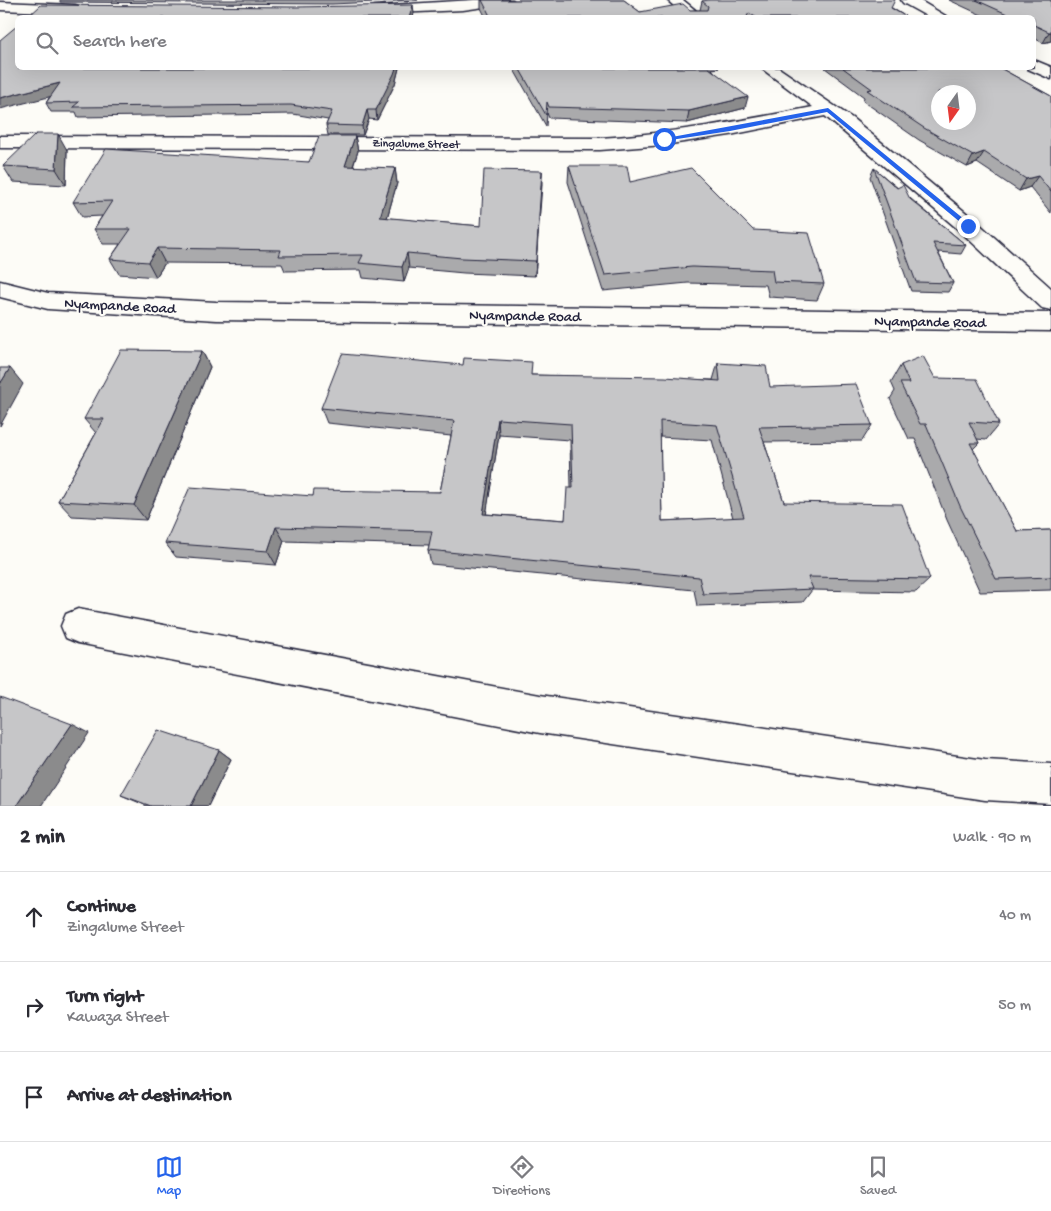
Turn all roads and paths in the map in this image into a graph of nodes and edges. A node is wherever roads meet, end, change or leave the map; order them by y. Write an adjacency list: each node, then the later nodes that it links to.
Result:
1 (506, 0): 6 (street)
2 (674, 0): 7 (street)
3 (908, 0): 8 (street)
4 (0, 6): 5 (street)
5 (93, 9)
6 (363, 10)
7 (694, 15)
8 (936, 15)
9 (1036, 66): 11 (street)
10 (772, 70): 12 (street)
11 (1051, 74)
12 (828, 110): 13 (street, Zingalume Street); 15 (street)
13 (0, 142)
14 (0, 290): 16 (street, Nyampande Road)
15 (1051, 302)
16 (1051, 322)
17 (78, 626): 18 (street)
18 (1051, 784)

